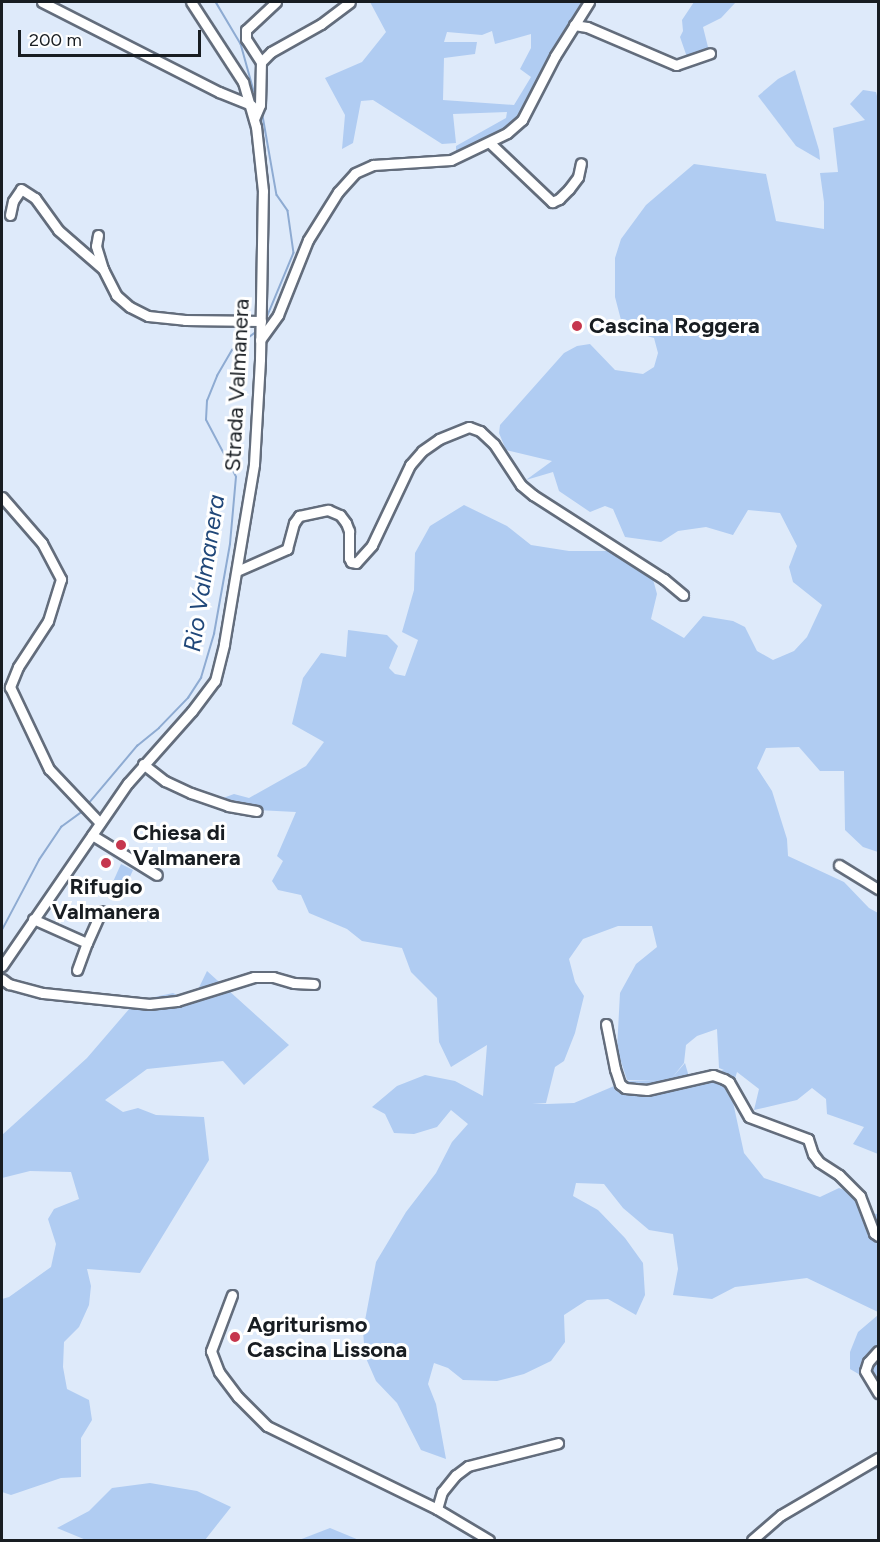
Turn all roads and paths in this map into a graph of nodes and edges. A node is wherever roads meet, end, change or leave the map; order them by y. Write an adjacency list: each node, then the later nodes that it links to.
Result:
1 (42, 2): 9 (street)
2 (191, 2): 9 (street, Strada Valmanera)
3 (276, 2): 8 (street)
4 (350, 2): 8 (street)
5 (589, 2): 6 (street)
6 (574, 25): 7 (street); 11 (street)
7 (710, 53)
8 (261, 62): 10 (street)
9 (251, 105): 10 (street, Strada Valmanera)
10 (254, 119): 16 (street, Strada Valmanera)
11 (490, 143): 12 (street); 16 (street)
12 (580, 163)
13 (10, 215): 15 (street)
14 (98, 235): 15 (street)
15 (103, 269): 16 (street)
16 (261, 330): 18 (street, Strada Valmanera)
17 (2, 497): 22 (street)
18 (237, 571): 19 (street); 20 (street, Strada Valmanera)
19 (683, 595)
20 (143, 764): 21 (street); 22 (street, Strada Valmanera)
21 (257, 811)
22 (100, 823): 23 (street, Strada Valmanera)
23 (92, 835): 25 (street); 28 (street, Strada Valmanera)
24 (839, 865): 26 (street)
25 (157, 875)
26 (879, 888)
27 (101, 911): 29 (street)
28 (33, 920): 29 (street); 30 (street, Strada Valmanera)
29 (87, 943): 31 (street)
30 (2, 966)
31 (76, 970)
32 (2, 979): 33 (street)
33 (314, 984)
34 (606, 1024): 35 (street)
35 (879, 1236)
36 (232, 1294): 41 (street)
37 (879, 1351): 38 (street)
38 (879, 1393)
39 (558, 1443): 41 (street)
40 (879, 1458): 43 (street)
41 (437, 1509): 42 (street)
42 (489, 1540)
43 (752, 1540)

